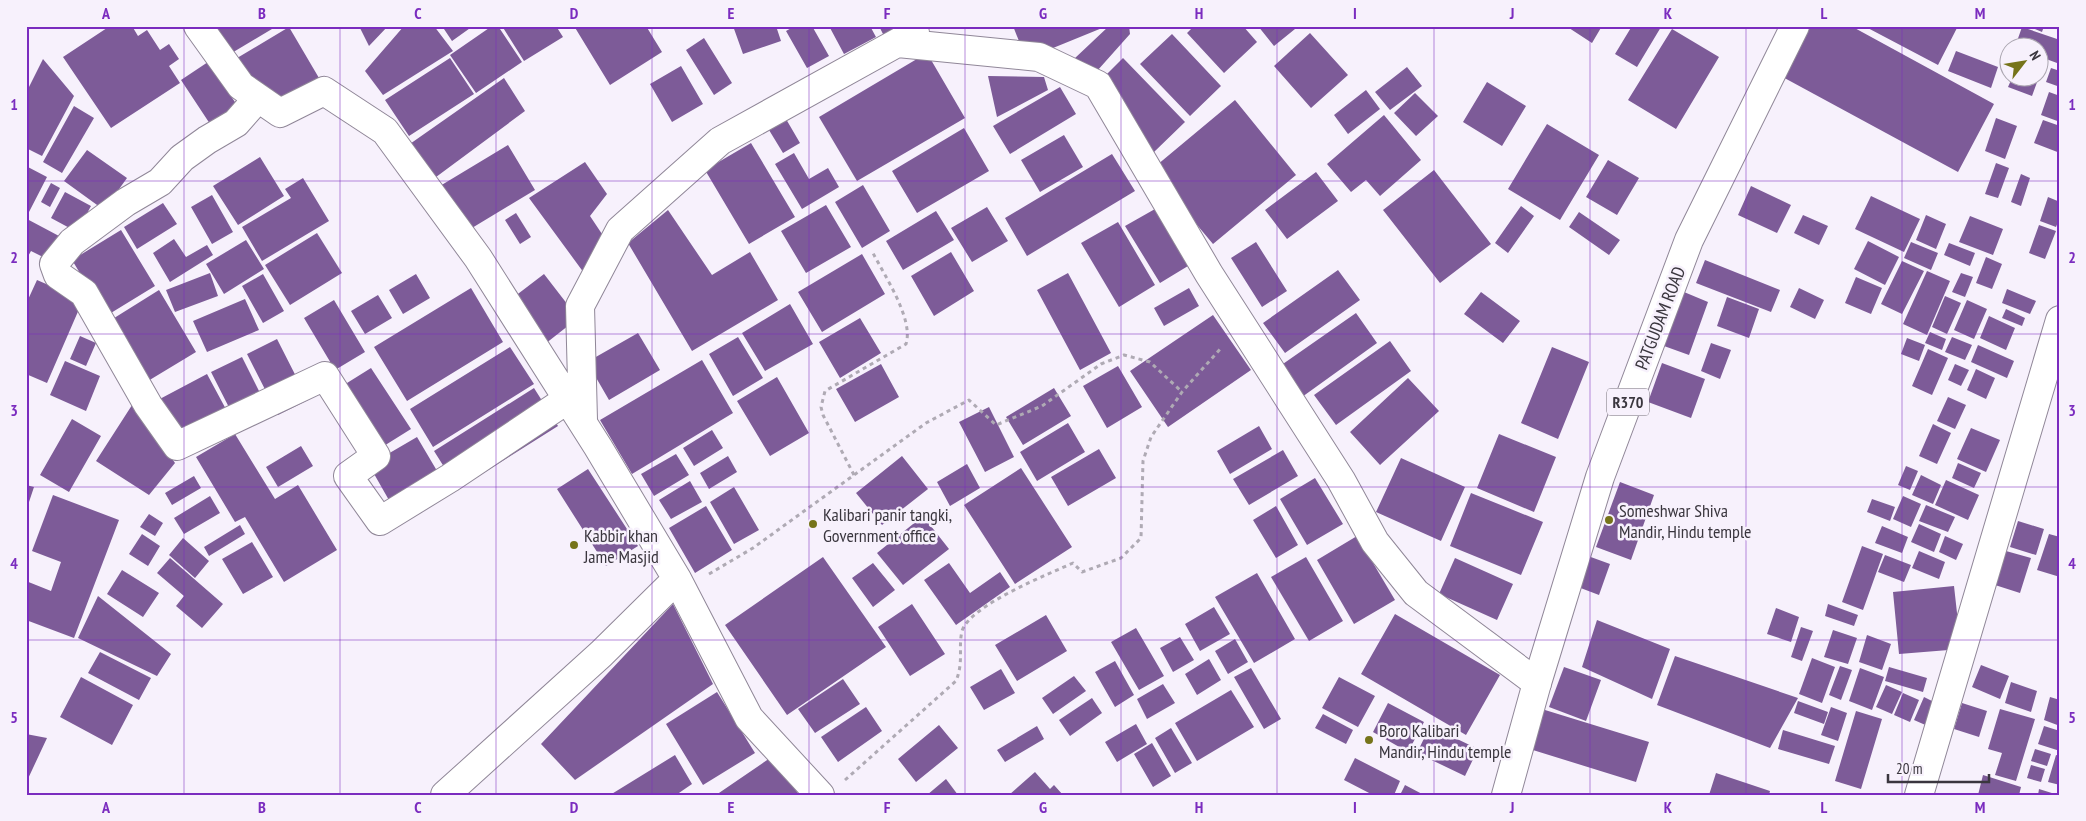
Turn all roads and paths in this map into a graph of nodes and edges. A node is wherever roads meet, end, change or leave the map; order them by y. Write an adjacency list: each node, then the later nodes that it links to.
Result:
1 (198, 26): 5 (street)
2 (926, 26): 4 (street)
3 (1795, 26): 14 (street, PATGUDAM ROAD / R370)
4 (898, 42): 8 (street); 11 (street)
5 (258, 98): 10 (street); 10 (street)
6 (873, 253): 12 (path)
7 (2060, 320): 18 (street)
8 (1244, 328): 9 (path); 14 (street)
9 (1182, 392): 12 (path); 15 (path)
10 (568, 399): 11 (street)
11 (583, 422): 13 (street)
12 (854, 475): 13 (path)
13 (680, 585): 15 (street); 16 (street)
14 (1537, 683): 17 (street, PATGUDAM ROAD / R370)
15 (831, 788)
16 (445, 795)
17 (1506, 795)
18 (1919, 795)

